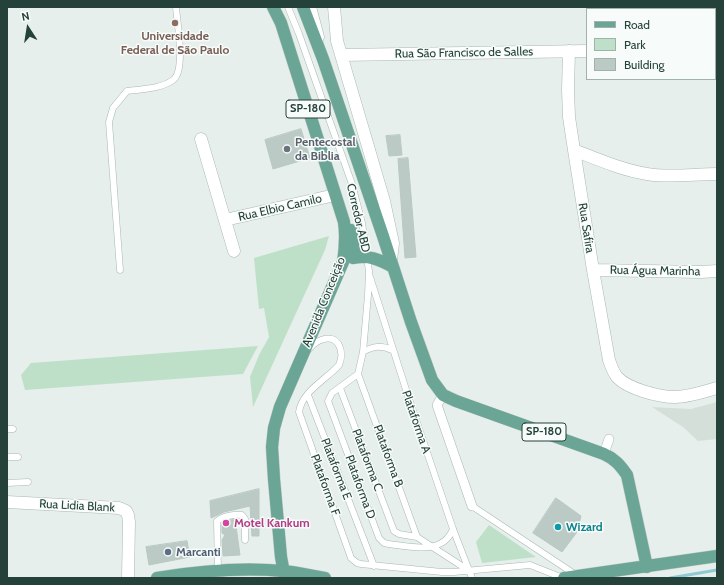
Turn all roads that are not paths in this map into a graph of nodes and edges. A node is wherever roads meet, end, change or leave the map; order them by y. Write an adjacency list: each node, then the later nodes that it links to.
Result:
1 (176, 7): 20 (lane)
2 (273, 7): 14 (main road, Avenida Conceição / SP-180)
3 (288, 7): 17 (lane, Corredor ABD)
4 (303, 7): 10 (main road, SP-180)
5 (310, 7): 10 (street)
6 (334, 7): 9 (street)
7 (569, 51): 8 (street, Rua São Francisco de Salles); 9 (street, Rua São Francisco de Salles); 12 (street, Rua Safira)
8 (586, 51)
9 (341, 55): 19 (street)
10 (323, 59): 19 (main road, SP-180)
11 (201, 139): 15 (street, Rua Elbio Camilo)
12 (574, 150): 13 (street); 21 (street, Rua Safira)
13 (717, 174)
14 (335, 195): 15 (street, Rua Elbio Camilo); 17 (main road); 18 (main road, Avenida Conceição / SP-180)
15 (225, 220): 16 (street, Rua Elbio Camilo)
16 (234, 251)
17 (364, 256): 18 (main road); 19 (main road); 22 (lane, Corredor ABD)
18 (343, 262): 26 (main road, Avenida Conceição / SP-180)
19 (392, 264): 31 (main road, SP-180)
20 (120, 270)
21 (593, 270): 23 (street, Rua Água Marinha); 29 (street, Rua Safira)
22 (369, 271): 24 (lane, Plataforma A); 25 (lane)
23 (717, 271)
24 (392, 350): 25 (lane); 40 (lane, Plataforma A)
25 (363, 352): 27 (lane)
26 (302, 357): 30 (lane); 49 (main road, Avenida Conceição / SP-180)
27 (358, 374): 28 (lane); 41 (lane, Plataforma B)
28 (340, 388): 41 (lane, Plataforma C); 43 (lane, Plataforma D)
29 (717, 388)
30 (308, 395): 45 (lane, Plataforma E); 45 (lane, Plataforma F)
31 (443, 395): 33 (main road, SP-180); 39 (street)
32 (610, 439): 33 (street)
33 (604, 454): 46 (main road, SP-180)
34 (7, 457): 35 (lane)
35 (18, 457)
36 (28, 482): 37 (lane)
37 (7, 483)
38 (7, 502): 51 (street, Rua Lidia Blank)
39 (472, 506): 50 (lane)
40 (453, 529): 43 (lane); 48 (lane, Plataforma A)
41 (417, 537): 43 (lane)
42 (245, 540): 47 (lane)
43 (432, 548): 48 (lane)
44 (717, 556): 46 (main road)
45 (374, 566): 48 (lane)
46 (647, 566): 50 (main road)
47 (218, 570): 49 (main road); 52 (main road)
48 (468, 570): 54 (lane); 55 (lane)
49 (284, 574): 53 (main road)
50 (577, 576): 55 (main road)
51 (128, 578)
52 (157, 578)
53 (325, 578)
54 (472, 578)
55 (563, 578)

